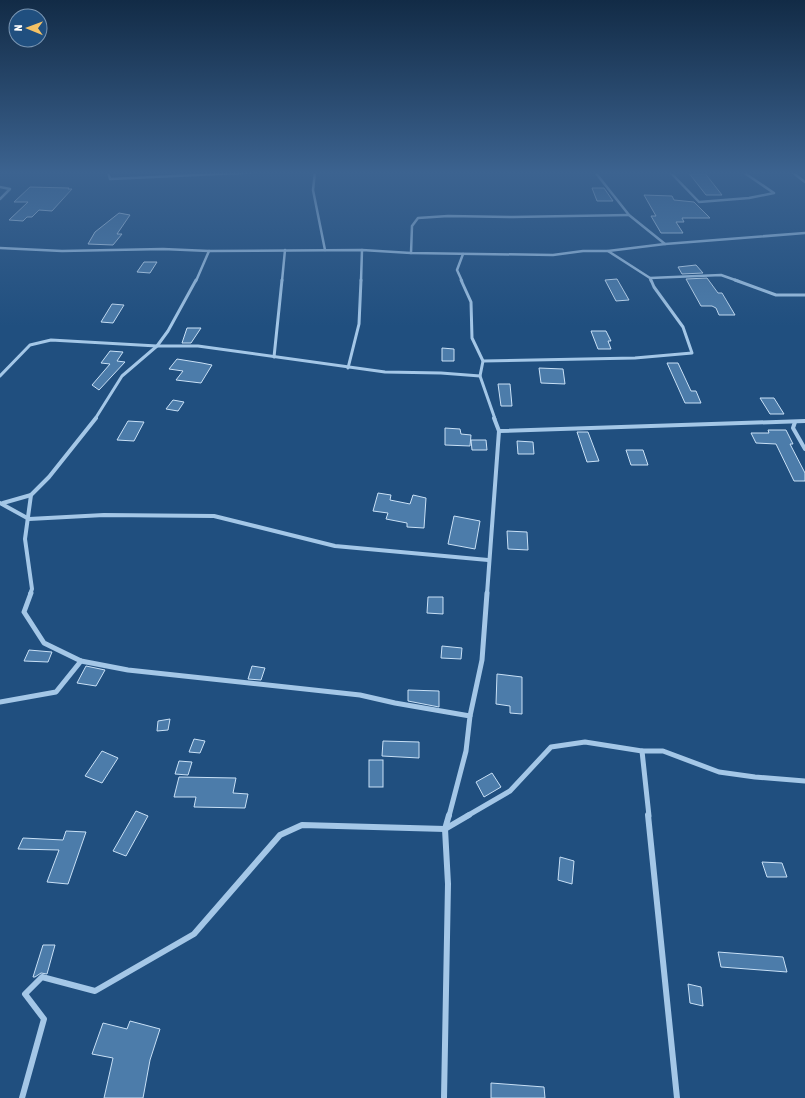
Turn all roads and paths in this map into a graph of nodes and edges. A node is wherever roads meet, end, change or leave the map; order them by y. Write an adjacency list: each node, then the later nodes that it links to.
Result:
1 (320, 223): 8 (street)
2 (414, 223): 12 (street)
3 (639, 223): 5 (street)
4 (805, 233): 5 (street)
5 (665, 244): 11 (street)
6 (0, 248): 10 (street)
7 (286, 250): 8 (street); 10 (street); 17 (street)
8 (325, 250): 9 (street)
9 (362, 250): 12 (street); 19 (street)
10 (209, 251): 16 (street)
11 (608, 251): 13 (street); 14 (street)
12 (411, 253): 13 (street)
13 (463, 254): 18 (street)
14 (650, 278): 15 (street); 18 (street)
15 (805, 295)
16 (157, 346): 17 (street); 20 (street); 26 (street)
17 (274, 357): 19 (street)
18 (483, 361): 21 (street)
19 (348, 368): 21 (street)
20 (0, 376)
21 (480, 376): 24 (street)
22 (805, 421): 23 (street)
23 (795, 422): 24 (street); 25 (street)
24 (499, 431): 29 (street)
25 (805, 449)
26 (31, 495): 27 (street); 28 (street)
27 (1, 503): 28 (street)
28 (29, 519): 29 (street); 30 (street)
29 (488, 560): 32 (street)
30 (81, 661): 31 (street); 32 (street)
31 (0, 702)
32 (470, 716): 35 (street)
33 (642, 751): 34 (street); 35 (street); 38 (street)
34 (805, 781)
35 (445, 829): 36 (street); 37 (street)
36 (22, 1098)
37 (444, 1098)
38 (677, 1098)

